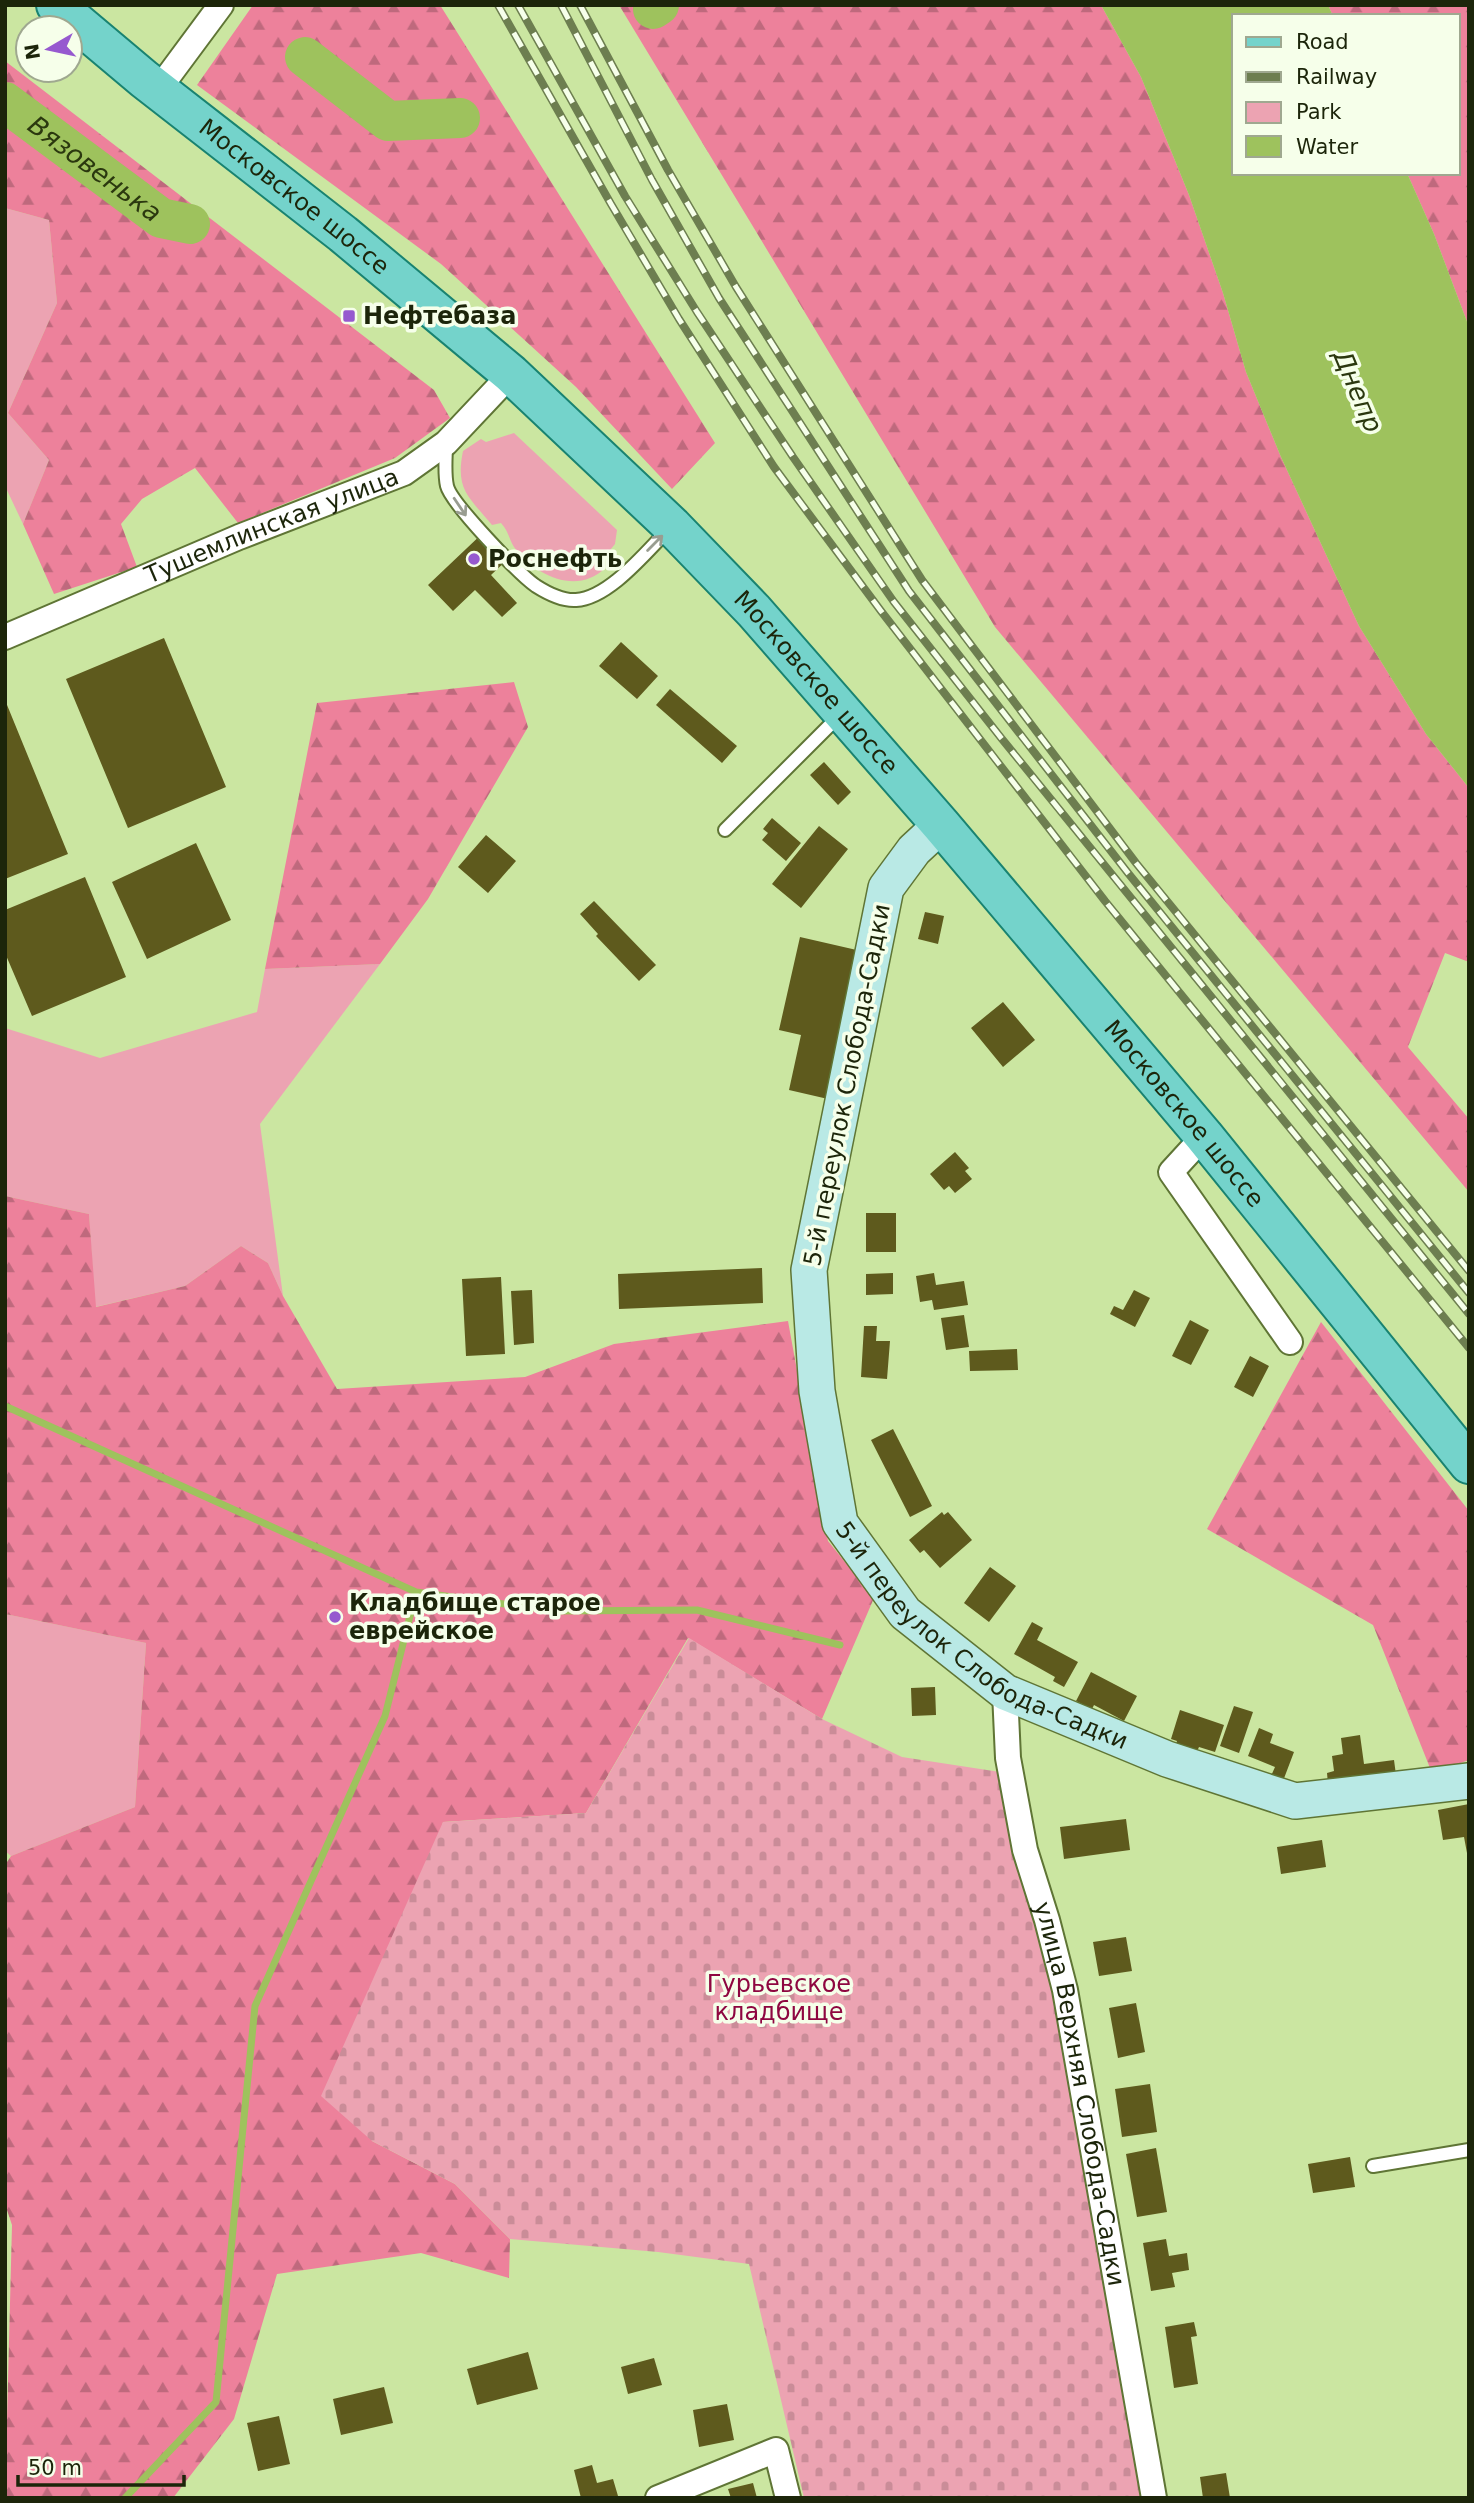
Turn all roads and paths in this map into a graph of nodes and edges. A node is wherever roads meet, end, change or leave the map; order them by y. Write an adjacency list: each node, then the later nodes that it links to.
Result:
1 (56, 5): 4 (main road, Московское шоссе)
2 (213, 10): 4 (street)
3 (84, 43): 4 (main road)
4 (151, 85): 5 (main road, Московское шоссе)
5 (511, 374): 6 (street, Тушемлинская улица); 7 (main road, Московское шоссе)
6 (446, 443): 7 (lane, one-way to 7); 8 (street, Тушемлинская улица)
7 (672, 526): 9 (main road, Московское шоссе)
8 (5, 637)
9 (845, 711): 10 (main road, Московское шоссе); 11 (lane)
10 (941, 825): 12 (main road, Московское шоссе); 15 (street, 5-й переулок Слобода-Садки)
11 (725, 830)
12 (1204, 1136): 13 (street); 14 (main road, Московское шоссе)
13 (1290, 1342)
14 (1469, 1464)
15 (1005, 1692): 16 (street, 5-й переулок Слобода-Садки); 21 (street, улица Верхняя Слобода-Садки)
16 (1469, 1781)
17 (1469, 2150): 18 (lane)
18 (1373, 2166)
19 (658, 2498): 20 (street)
20 (789, 2498)
21 (1154, 2498)

